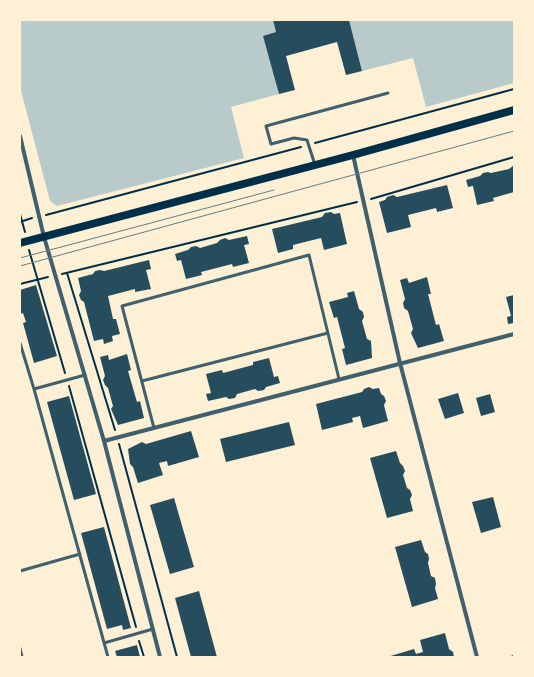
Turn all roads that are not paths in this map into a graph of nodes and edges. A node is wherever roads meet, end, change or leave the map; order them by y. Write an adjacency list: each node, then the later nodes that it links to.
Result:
1 (388, 93): 5 (lane)
2 (514, 110): 4 (main road)
3 (20, 136): 6 (street)
4 (352, 155): 5 (main road); 11 (street)
5 (314, 165): 6 (main road)
6 (44, 237): 7 (main road); 12 (street)
7 (24, 242)
8 (328, 333): 13 (lane); 14 (lane); 14 (lane)
9 (514, 334): 11 (street)
10 (20, 343): 15 (lane)
11 (400, 363): 13 (street); 26 (street)
12 (85, 375): 15 (lane); 17 (street)
13 (339, 378): 16 (street)
14 (142, 381): 16 (lane)
15 (34, 389): 18 (lane)
16 (154, 428): 17 (street)
17 (104, 441): 20 (street)
18 (80, 554): 19 (lane); 21 (lane)
19 (20, 571)
20 (153, 629): 21 (lane); 25 (street)
21 (104, 642): 24 (lane)
22 (20, 648): 23 (lane)
23 (22, 657)
24 (108, 657)
25 (160, 657)
26 (477, 657)

